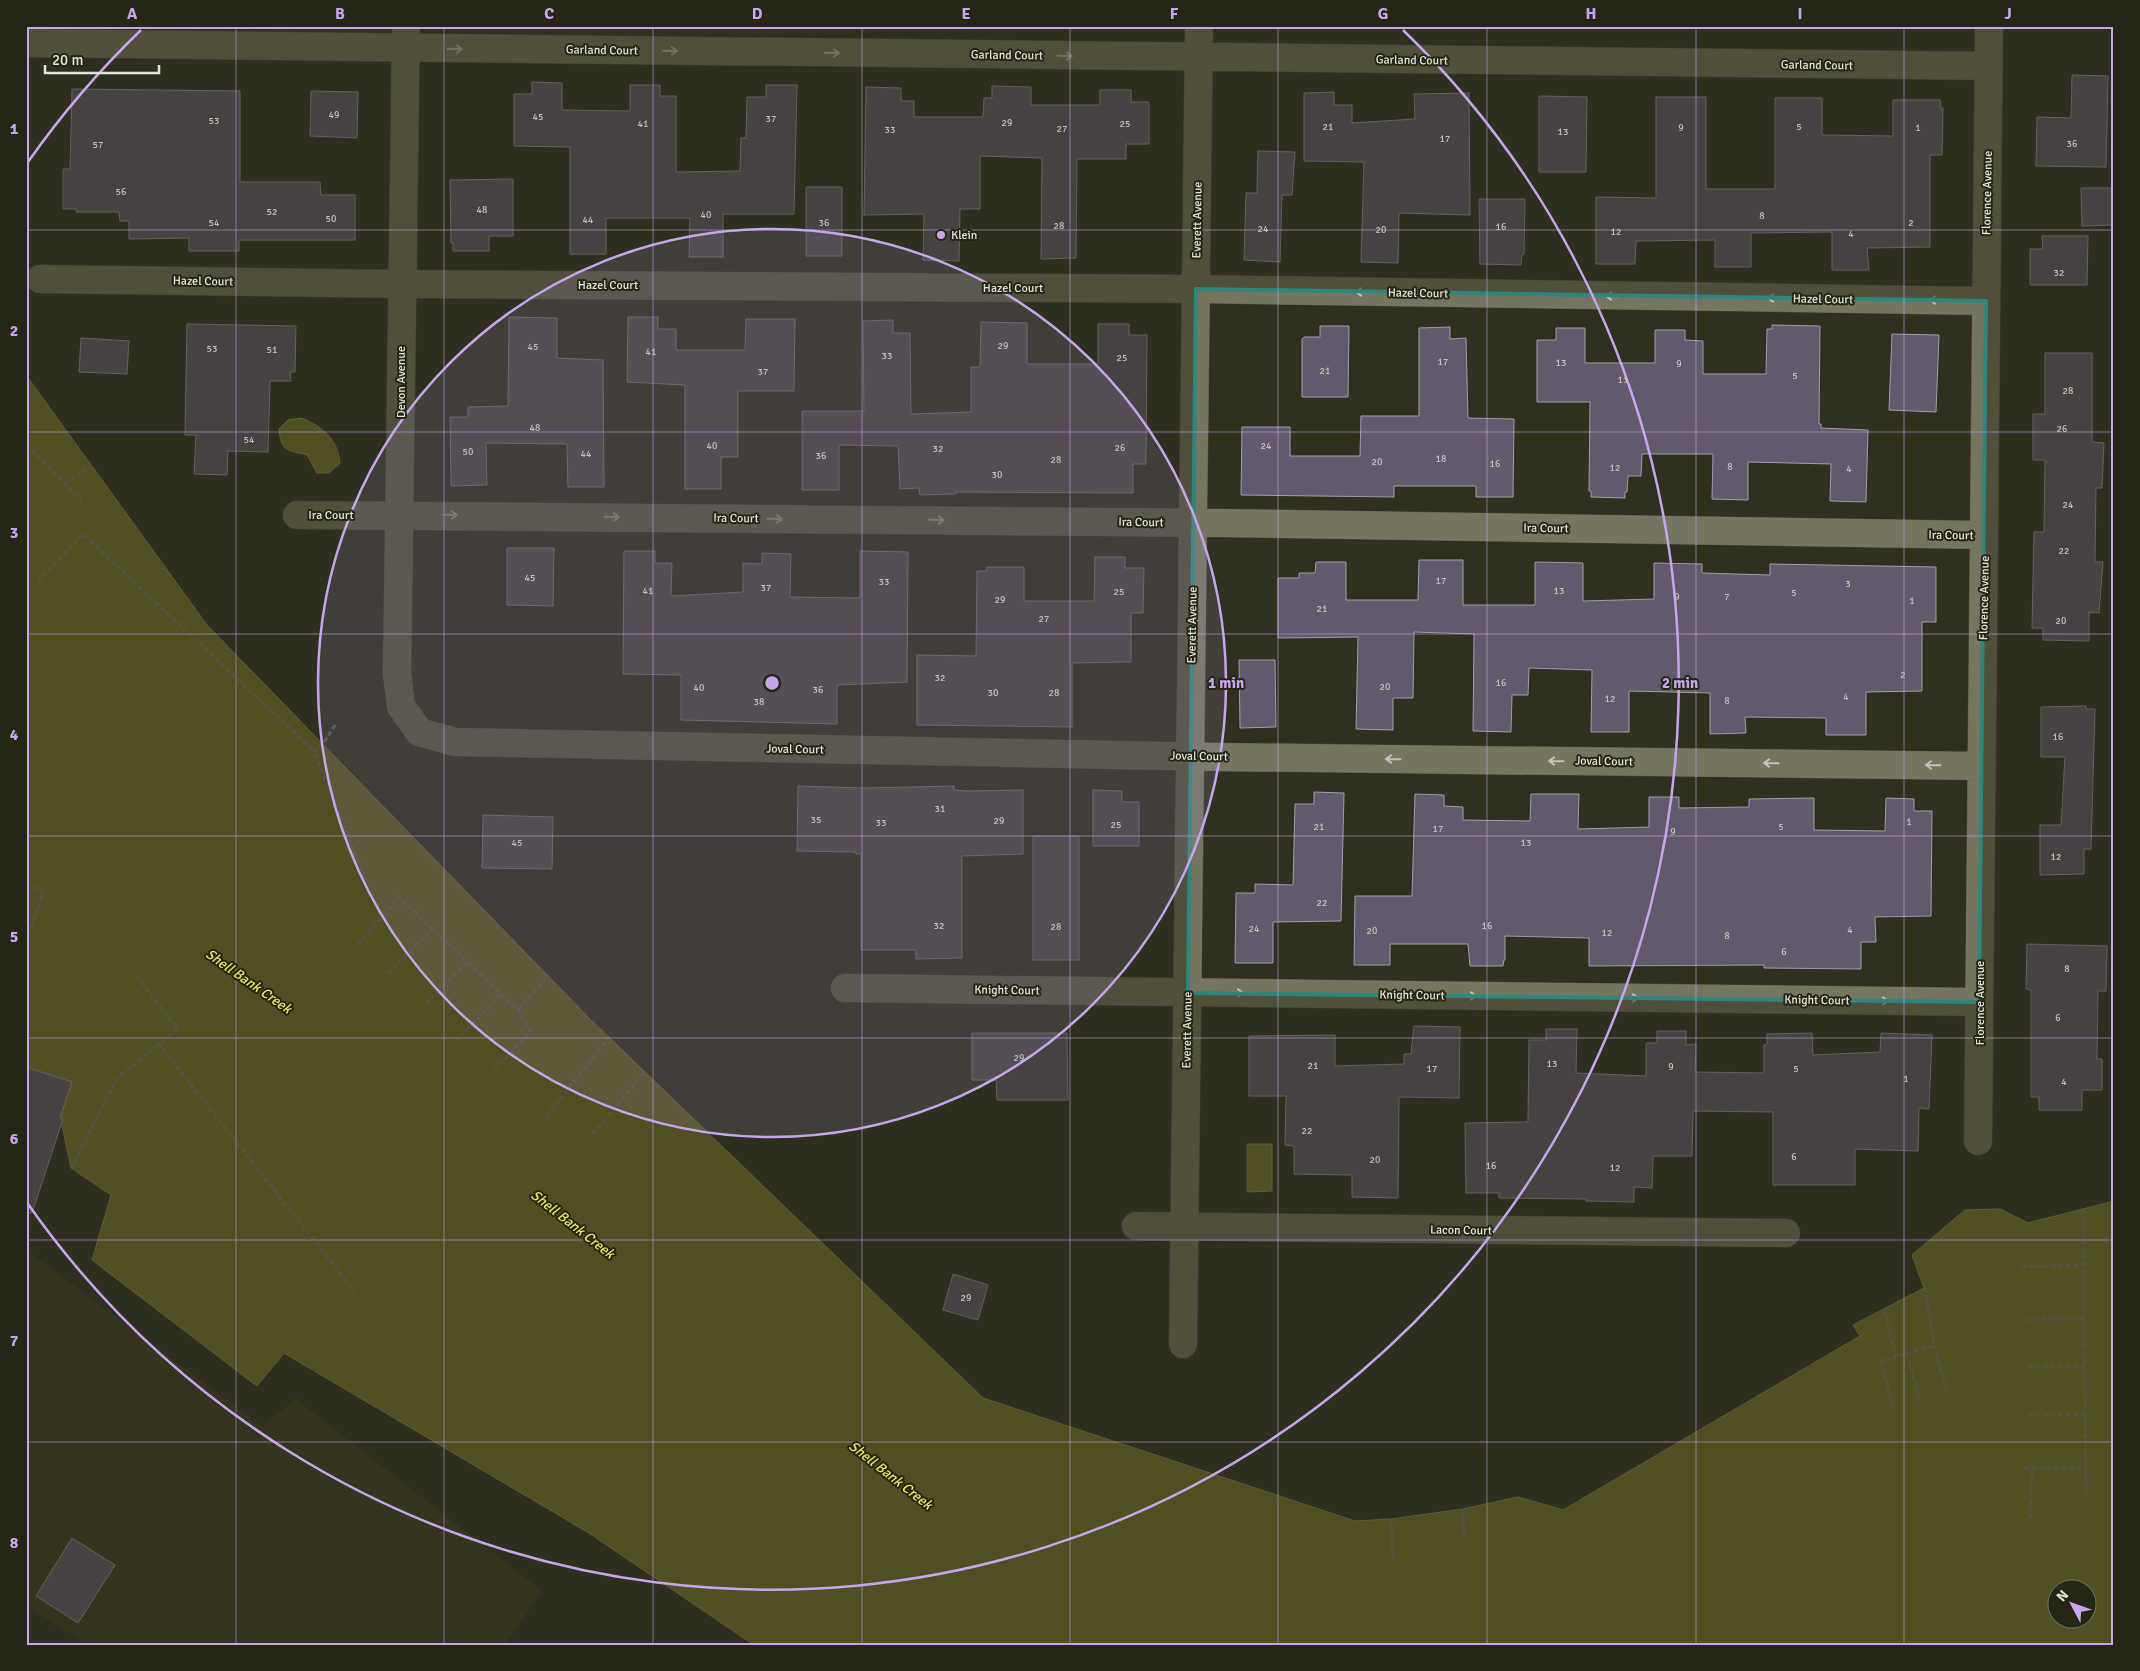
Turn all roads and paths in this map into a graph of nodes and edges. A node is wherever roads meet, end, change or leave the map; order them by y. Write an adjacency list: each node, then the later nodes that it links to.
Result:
1 (1199, 26): 5 (street, Everett Avenue)
2 (1989, 26): 6 (street, Florence Avenue)
3 (406, 37): 4 (street, Garland Court); 5 (street, Garland Court, one-way to 5); 8 (street, Devon Avenue)
4 (26, 43)
5 (1199, 57): 6 (street, Garland Court); 9 (street, Everett Avenue)
6 (1988, 66): 10 (street, Florence Avenue)
7 (40, 279): 8 (street, Hazel Court)
8 (402, 284): 9 (street, Hazel Court); 16 (street, Devon Avenue)
9 (1196, 289): 10 (street, Hazel Court, one-way to 9); 17 (street, Everett Avenue)
10 (1986, 301): 18 (street, Florence Avenue)
11 (26, 445): 13 (path)
12 (92, 466): 13 (path)
13 (64, 484): 14 (path)
14 (83, 503)
15 (298, 515): 16 (street, Ira Court)
16 (401, 515): 17 (street, Ira Court, one-way to 17); 21 (street, Devon Avenue)
17 (1194, 523): 18 (street, Ira Court); 23 (street, Everett Avenue)
18 (1984, 535): 24 (street, Florence Avenue)
19 (38, 582): 22 (path)
20 (335, 725): 22 (path)
21 (419, 732): 23 (street, Joval Court)
22 (314, 751): 25 (path)
23 (1190, 756): 24 (street, Joval Court, one-way to 23); 35 (street, Everett Avenue)
24 (1982, 766): 37 (street, Florence Avenue)
25 (365, 878)
26 (26, 883): 28 (path)
27 (432, 929): 29 (path); 30 (path); 31 (path)
28 (26, 943)
29 (358, 944)
30 (467, 962): 36 (path); 38 (path)
31 (388, 973)
32 (136, 976): 42 (path)
33 (549, 976): 39 (path)
34 (845, 988): 35 (street, Knight Court)
35 (1188, 992): 37 (street, Knight Court, one-way to 37); 51 (street, Everett Avenue)
36 (501, 994): 39 (path); 41 (path)
37 (1980, 1002): 47 (street, Florence Avenue)
38 (426, 1004)
39 (518, 1010): 44 (path)
40 (610, 1037): 45 (path)
41 (455, 1041)
42 (159, 1044): 48 (path); 56 (path)
43 (646, 1071): 46 (path)
44 (492, 1072)
45 (546, 1117)
46 (593, 1134)
47 (1978, 1141)
48 (71, 1168)
49 (2083, 1210): 53 (path)
50 (1136, 1226): 51 (street, Lacon Court)
51 (1185, 1226): 52 (street, Lacon Court); 60 (street, Everett Avenue)
52 (1786, 1233)
53 (2084, 1265): 54 (path); 58 (path)
54 (2021, 1267)
55 (1925, 1288): 61 (path)
56 (355, 1292)
57 (1884, 1310): 63 (path)
58 (2084, 1318): 59 (path); 65 (path)
59 (2026, 1320)
60 (1184, 1344)
61 (1934, 1345): 62 (path); 66 (path)
62 (1907, 1353): 63 (path); 67 (path)
63 (1896, 1356): 68 (path)
64 (2028, 1366): 65 (path)
65 (2085, 1366): 70 (path)
66 (1947, 1392)
67 (1920, 1400)
68 (1893, 1408)
69 (2028, 1415): 70 (path)
70 (2085, 1415): 73 (path)
71 (2024, 1468): 72 (path)
72 (2032, 1468): 73 (path); 77 (path)
73 (2086, 1468): 74 (path)
74 (2086, 1494)
75 (1463, 1509): 78 (path)
76 (1391, 1519): 79 (path)
77 (2030, 1519)
78 (1464, 1540)
79 (1393, 1560)

